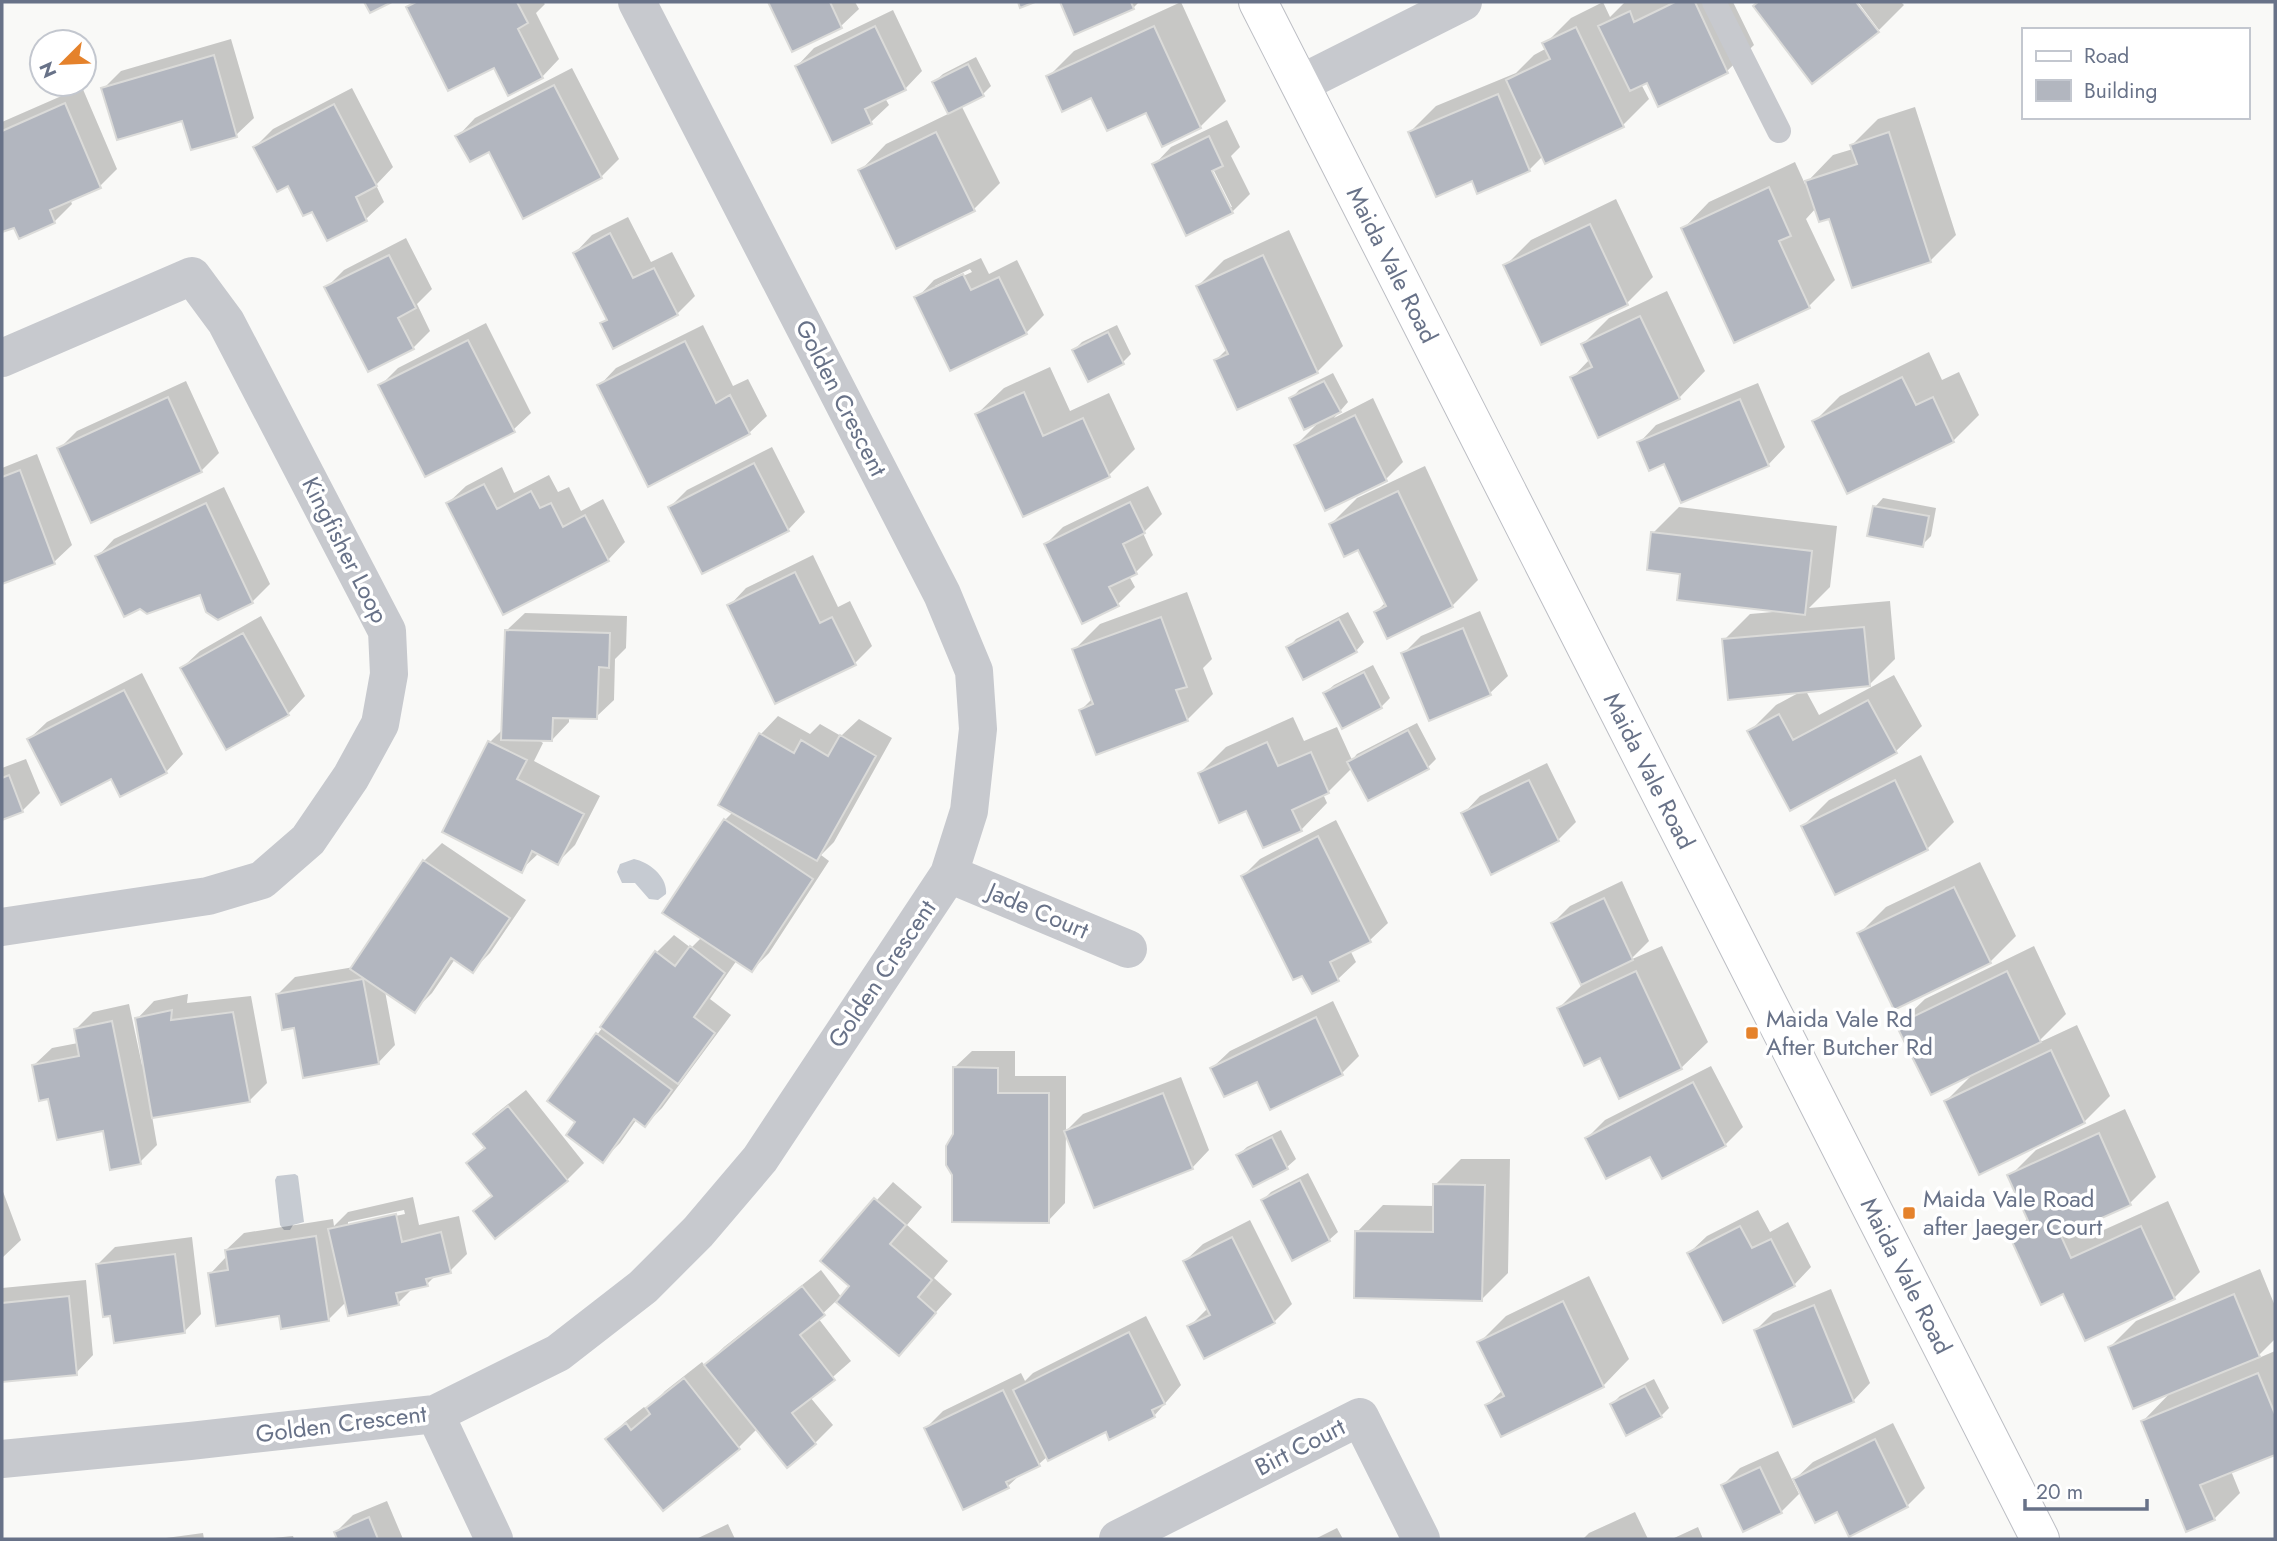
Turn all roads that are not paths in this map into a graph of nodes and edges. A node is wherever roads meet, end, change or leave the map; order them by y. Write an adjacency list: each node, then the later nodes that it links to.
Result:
1 (637, 2): 8 (street, Golden Crescent)
2 (1258, 2): 5 (main road, Maida Vale Road)
3 (1463, 2): 5 (street)
4 (1714, 2): 6 (lane)
5 (1300, 84): 16 (main road, Maida Vale Road)
6 (1779, 131)
7 (2, 358): 9 (street, Kingfisher Loop)
8 (949, 874): 10 (street, Jade Court); 11 (street, Golden Crescent)
9 (2, 927)
10 (1128, 949)
11 (435, 1414): 12 (street, Golden Crescent); 13 (street)
12 (2, 1458)
13 (494, 1539)
14 (1118, 1539): 15 (street, Birt Court)
15 (1421, 1539)
16 (2040, 1539)

